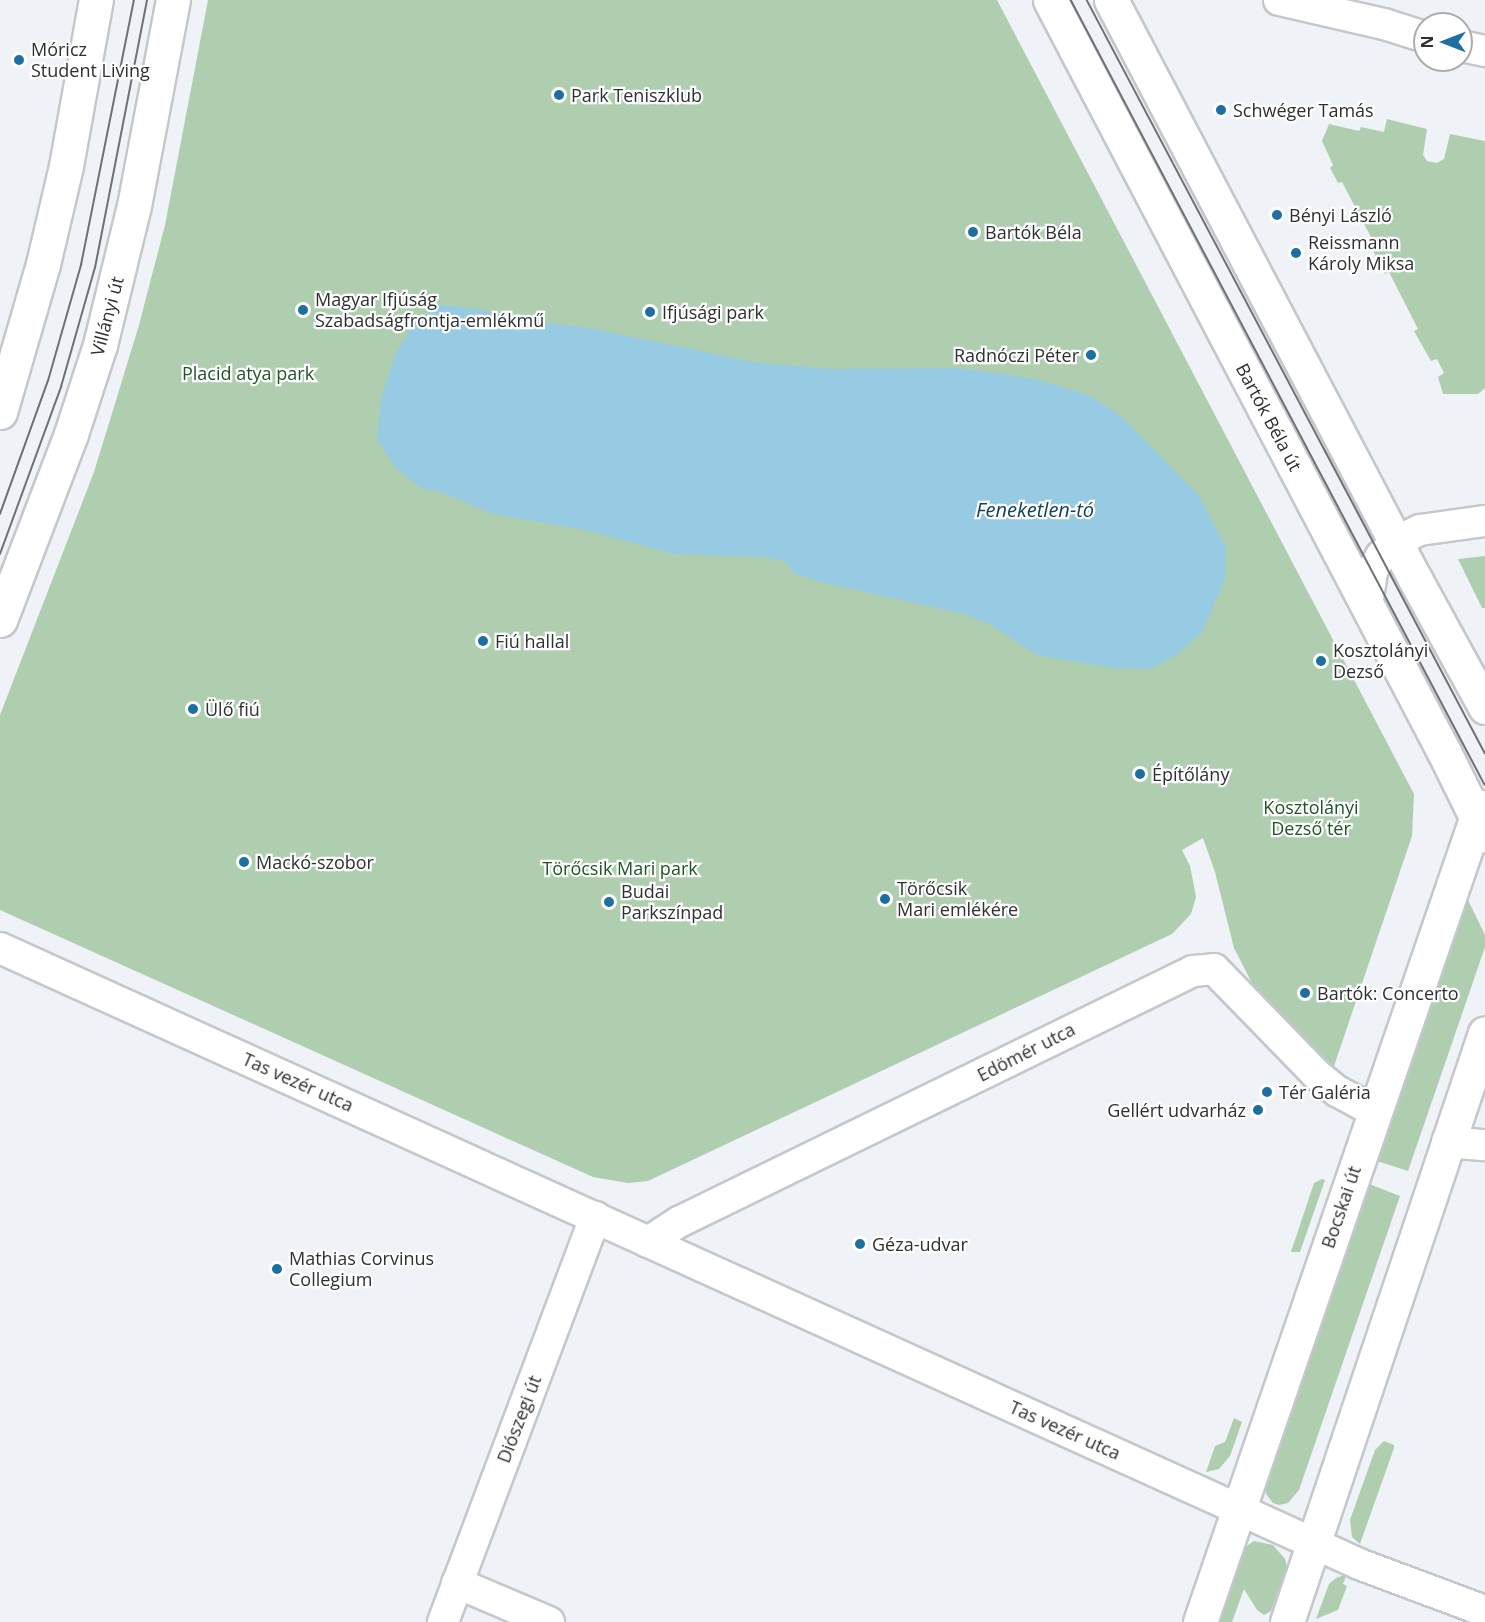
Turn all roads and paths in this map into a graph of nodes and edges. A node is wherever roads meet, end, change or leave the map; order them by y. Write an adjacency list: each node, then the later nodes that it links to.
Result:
1 (96, 0): 8 (main road)
2 (173, 0): 12 (main road, Villányi út)
3 (1050, 0): 11 (main road, Bartók Béla út)
4 (1111, 0): 10 (main road)
5 (1279, 0): 6 (street)
6 (1388, 12): 7 (street)
7 (1413, 29)
8 (0, 412)
9 (1485, 521): 10 (street)
10 (1396, 542): 11 (street); 13 (main road)
11 (1367, 604): 14 (main road, Bartók Béla út)
12 (0, 620)
13 (1485, 707)
14 (1482, 815): 17 (main road, Bocskai út)
15 (0, 948): 20 (street, Tas vezér utca)
16 (1485, 1033): 18 (main road)
17 (1374, 1111): 21 (street, Edömér utca); 22 (main road, Bocskai út)
18 (1448, 1142): 19 (street); 23 (main road)
19 (1485, 1145)
20 (595, 1217): 21 (street, Tas vezér utca); 24 (street, Diószegi út)
21 (648, 1242): 22 (street, Tas vezér utca)
22 (1238, 1509): 23 (street, Tas vezér utca); 28 (main road, Bocskai út)
23 (1314, 1542): 25 (street, Tas vezér utca); 29 (main road)
24 (457, 1584): 26 (street, Diószegi út); 27 (street)
25 (1485, 1611)
26 (443, 1622)
27 (549, 1622)
28 (1200, 1622)
29 (1287, 1622)

